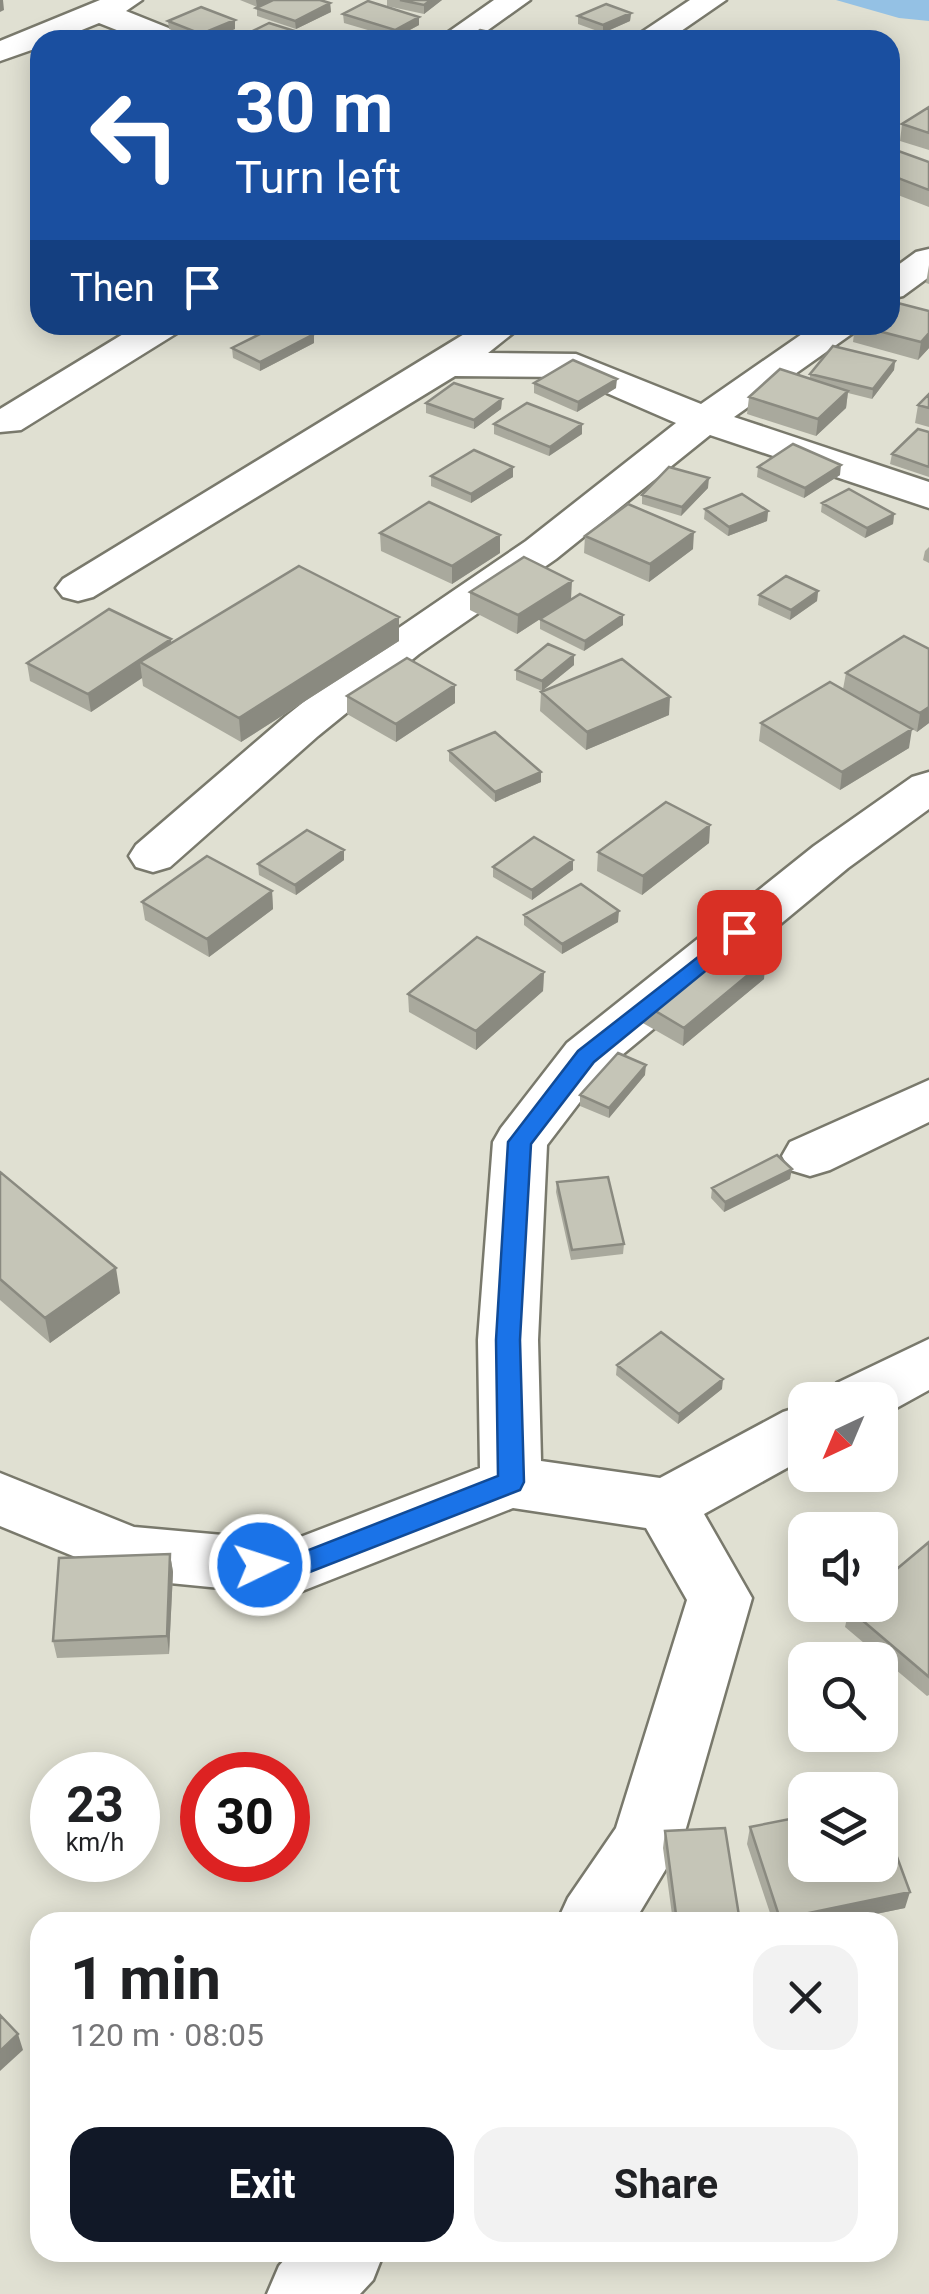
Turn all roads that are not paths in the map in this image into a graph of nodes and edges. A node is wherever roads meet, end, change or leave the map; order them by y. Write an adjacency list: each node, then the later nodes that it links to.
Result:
1 (711, 0): 7 (street)
2 (506, 1): 6 (street)
3 (113, 6): 4 (street); 5 (street)
4 (54, 30)
5 (153, 30)
6 (467, 30)
7 (662, 30)
8 (30, 40): 9 (street)
9 (0, 52)
10 (929, 260): 11 (street)
11 (900, 281)
12 (900, 292): 13 (street)
13 (929, 302)
14 (148, 335): 19 (street)
15 (489, 335): 17 (street)
16 (826, 335): 18 (street)
17 (447, 364): 18 (street); 21 (street)
18 (704, 420): 20 (street); 23 (street)
19 (7, 422)
20 (929, 496)
21 (78, 588)
22 (929, 787): 29 (street)
23 (153, 856)
24 (929, 1099): 25 (street)
25 (810, 1156)
26 (929, 1362): 27 (street)
27 (892, 1382)
28 (788, 1438): 31 (street)
29 (511, 1482): 30 (street); 31 (street)
30 (0, 1499)
31 (666, 1506): 32 (street)
32 (600, 1912)
33 (336, 2262): 34 (street)
34 (307, 2294)

